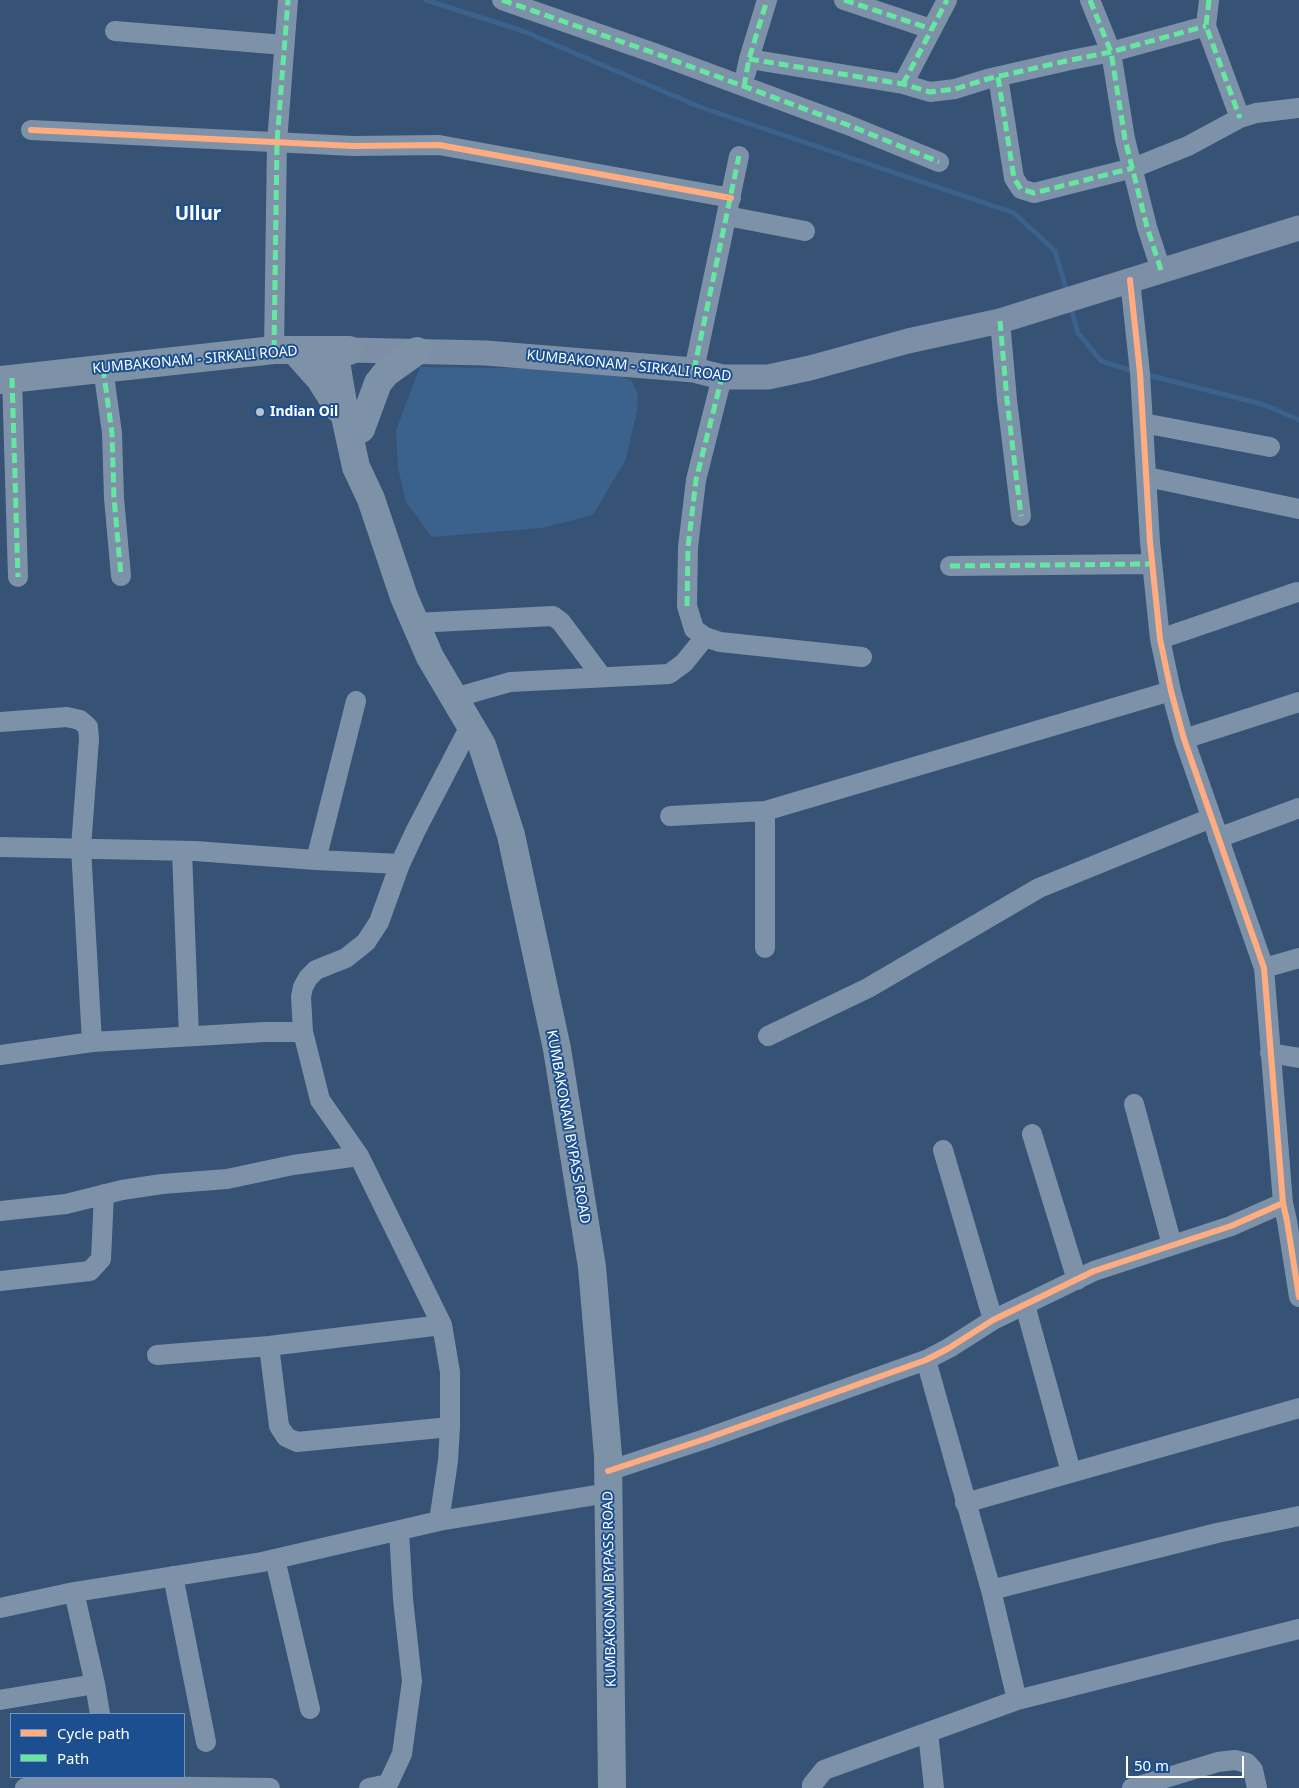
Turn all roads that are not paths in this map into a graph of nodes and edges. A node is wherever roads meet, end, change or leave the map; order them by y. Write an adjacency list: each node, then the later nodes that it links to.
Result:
1 (288, 0): 11 (street)
2 (502, 0): 16 (street)
3 (767, 0): 13 (street)
4 (844, 0): 9 (street)
5 (947, 0): 9 (street)
6 (1090, 0): 12 (street)
7 (1209, 0): 8 (street)
8 (1206, 26): 12 (street); 18 (street)
9 (931, 29): 15 (street)
10 (115, 31): 11 (street)
11 (284, 45): 20 (street)
12 (1111, 52): 14 (street); 23 (street)
13 (749, 59): 15 (street); 16 (street)
14 (998, 76): 15 (street); 23 (street)
15 (903, 84)
16 (744, 87): 22 (street)
17 (1299, 108): 18 (street)
18 (1240, 118): 23 (street)
19 (31, 130): 20 (street)
20 (277, 142): 24 (street); 30 (street)
21 (739, 156): 24 (street)
22 (939, 162)
23 (1133, 168): 27 (street)
24 (729, 207): 26 (street); 34 (street)
25 (1299, 228): 27 (main road, KUMBAKONAM - SIRKALI ROAD)
26 (805, 231)
27 (1161, 270): 28 (main road, KUMBAKONAM - SIRKALI ROAD)
28 (1130, 280): 29 (main road, KUMBAKONAM - SIRKALI ROAD); 37 (street)
29 (1000, 320): 35 (main road, KUMBAKONAM - SIRKALI ROAD); 42 (street)
30 (284, 350): 31 (highway, KUMBAKONAM - SIRKALI ROAD); 33 (highway, KUMBAKONAM - SIRKALI ROAD); 38 (highway)
31 (342, 350): 32 (main road, KUMBAKONAM - SIRKALI ROAD); 38 (highway, KUMBAKONAM BYPASS ROAD)
32 (417, 351): 34 (main road, KUMBAKONAM - SIRKALI ROAD); 38 (highway)
33 (103, 368): 36 (highway, KUMBAKONAM - SIRKALI ROAD); 45 (street)
34 (694, 370): 35 (main road, KUMBAKONAM - SIRKALI ROAD)
35 (722, 377): 49 (street)
36 (6, 379): 46 (street)
37 (1144, 423): 39 (street); 40 (street)
38 (353, 425): 48 (highway, KUMBAKONAM BYPASS ROAD)
39 (1270, 447)
40 (1147, 477): 41 (street); 43 (street)
41 (1299, 509)
42 (1021, 516)
43 (1152, 564): 44 (street); 50 (street)
44 (950, 566)
45 (121, 576)
46 (18, 577)
47 (1297, 592): 50 (street)
48 (415, 623): 52 (street); 54 (highway, KUMBAKONAM BYPASS ROAD)
49 (704, 637): 51 (street); 52 (street)
50 (1160, 639): 53 (street)
51 (862, 657)
52 (602, 677): 54 (street)
53 (1171, 691): 59 (street); 61 (street)
54 (454, 698): 58 (highway, KUMBAKONAM BYPASS ROAD)
55 (356, 701): 68 (street)
56 (1299, 702): 59 (street)
57 (0, 722): 66 (street)
58 (470, 726): 69 (street); 100 (highway, KUMBAKONAM BYPASS ROAD)
59 (1184, 739): 63 (street)
60 (1299, 808): 64 (street)
61 (765, 811): 62 (street); 70 (street)
62 (670, 816)
63 (1211, 818): 64 (street); 75 (street)
64 (1218, 838): 72 (street)
65 (0, 847): 66 (street)
66 (80, 848): 67 (street); 76 (street)
67 (182, 851): 68 (street); 74 (street)
68 (316, 860): 69 (street)
69 (400, 864): 73 (street)
70 (765, 948)
71 (1299, 958): 72 (street)
72 (1264, 968): 77 (street)
73 (303, 1032): 74 (street); 83 (street)
74 (189, 1036): 76 (street)
75 (768, 1036)
76 (92, 1042): 78 (street)
77 (1270, 1053): 79 (street); 86 (street)
78 (0, 1056)
79 (1299, 1058)
80 (1134, 1104): 87 (street)
81 (1032, 1134): 88 (street)
82 (943, 1150): 92 (street)
83 (359, 1156): 84 (street); 93 (street)
84 (104, 1194): 85 (street); 89 (street)
85 (0, 1211)
86 (1290, 1214): 87 (street); 90 (street)
87 (1172, 1245): 88 (street)
88 (1077, 1280): 91 (street)
89 (0, 1281)
90 (1299, 1297)
91 (1025, 1305): 92 (street); 99 (street)
92 (994, 1320): 96 (street)
93 (442, 1325): 94 (street); 98 (street)
94 (269, 1346): 95 (street); 98 (street)
95 (157, 1355)
96 (926, 1360): 100 (street); 101 (street)
97 (1299, 1408): 99 (street)
98 (450, 1427): 103 (street)
99 (1071, 1472): 101 (street)
100 (608, 1482): 103 (street); 122 (highway, KUMBAKONAM BYPASS ROAD)
101 (965, 1503): 107 (street)
102 (1299, 1516): 107 (street)
103 (438, 1521): 104 (street)
104 (399, 1531): 105 (street); 119 (street)
105 (275, 1559): 106 (street); 114 (street)
106 (173, 1576): 108 (street); 117 (street)
107 (991, 1590): 113 (street)
108 (74, 1592): 109 (street); 111 (street)
109 (0, 1608)
110 (1299, 1629): 113 (street)
111 (95, 1684): 112 (street); 115 (street)
112 (0, 1700)
113 (1017, 1700): 116 (street)
114 (310, 1709)
115 (100, 1713)
116 (928, 1732): 123 (street); 124 (street)
117 (206, 1742)
118 (110, 1781): 120 (street); 121 (street)
119 (382, 1787)
120 (25, 1788)
121 (270, 1788)
122 (612, 1788)
123 (812, 1788)
124 (934, 1788)
125 (1132, 1788): 126 (street)
126 (1257, 1788)

